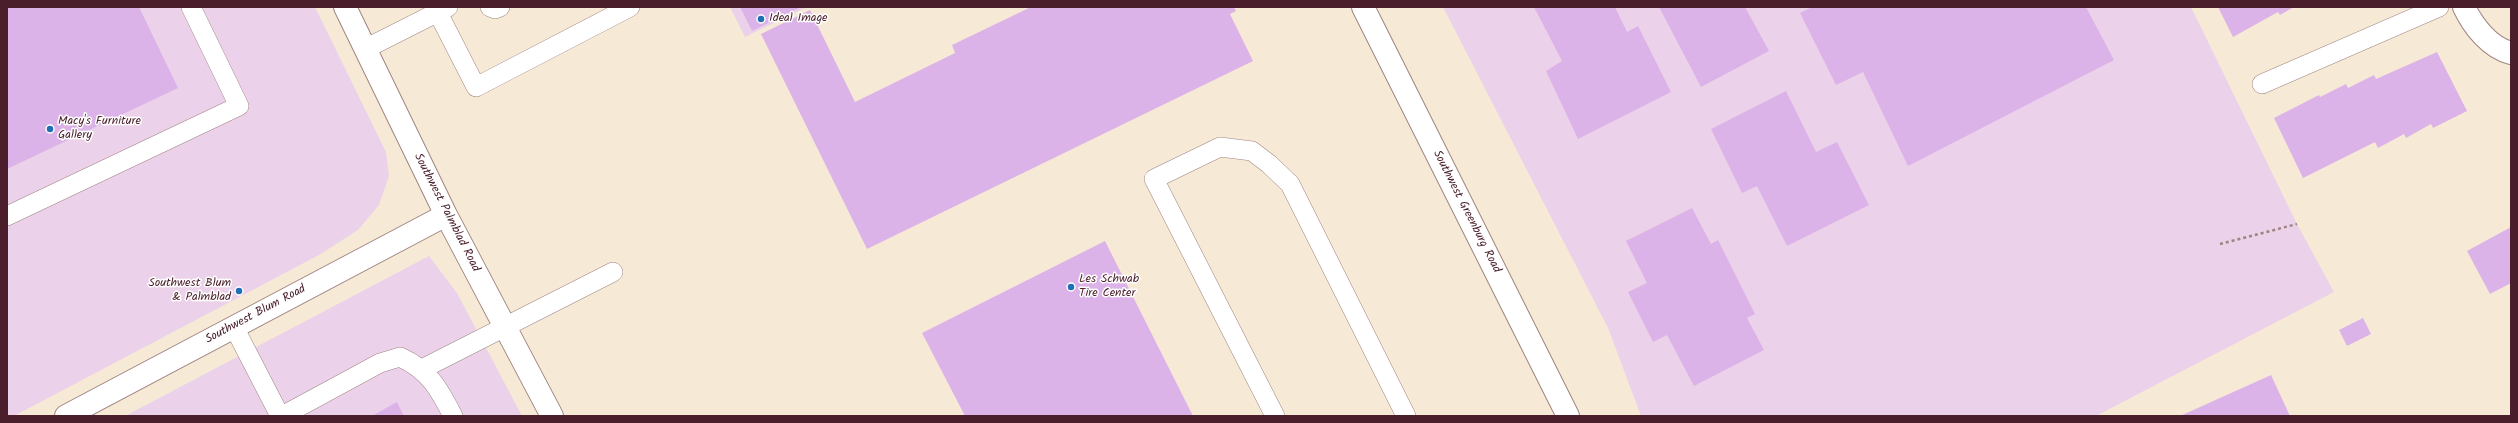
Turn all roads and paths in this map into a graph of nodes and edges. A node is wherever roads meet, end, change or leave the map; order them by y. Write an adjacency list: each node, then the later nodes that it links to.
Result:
1 (191, 7): 14 (lane)
2 (345, 7): 10 (street, Southwest Palmblad Road)
3 (490, 7): 4 (lane)
4 (500, 7)
5 (630, 7): 9 (lane)
6 (1363, 7): 27 (street, Southwest Greenburg Road)
7 (2439, 7): 12 (lane)
8 (2464, 7): 11 (street)
9 (440, 9): 10 (lane)
10 (365, 50): 13 (street, Southwest Palmblad Road)
11 (2511, 53)
12 (2262, 84)
13 (446, 215): 18 (street, Southwest Blum Road); 19 (street, Southwest Palmblad Road)
14 (7, 216)
15 (2297, 224): 16 (path)
16 (2220, 244)
17 (613, 272): 19 (lane)
18 (234, 327): 21 (street, Southwest Blum Road); 22 (lane)
19 (506, 327): 20 (lane); 24 (street, Southwest Palmblad Road)
20 (422, 369): 22 (lane); 23 (lane)
21 (66, 416)
22 (281, 416)
23 (453, 416)
24 (552, 416)
25 (1275, 416): 26 (lane)
26 (1406, 416)
27 (1568, 416)

